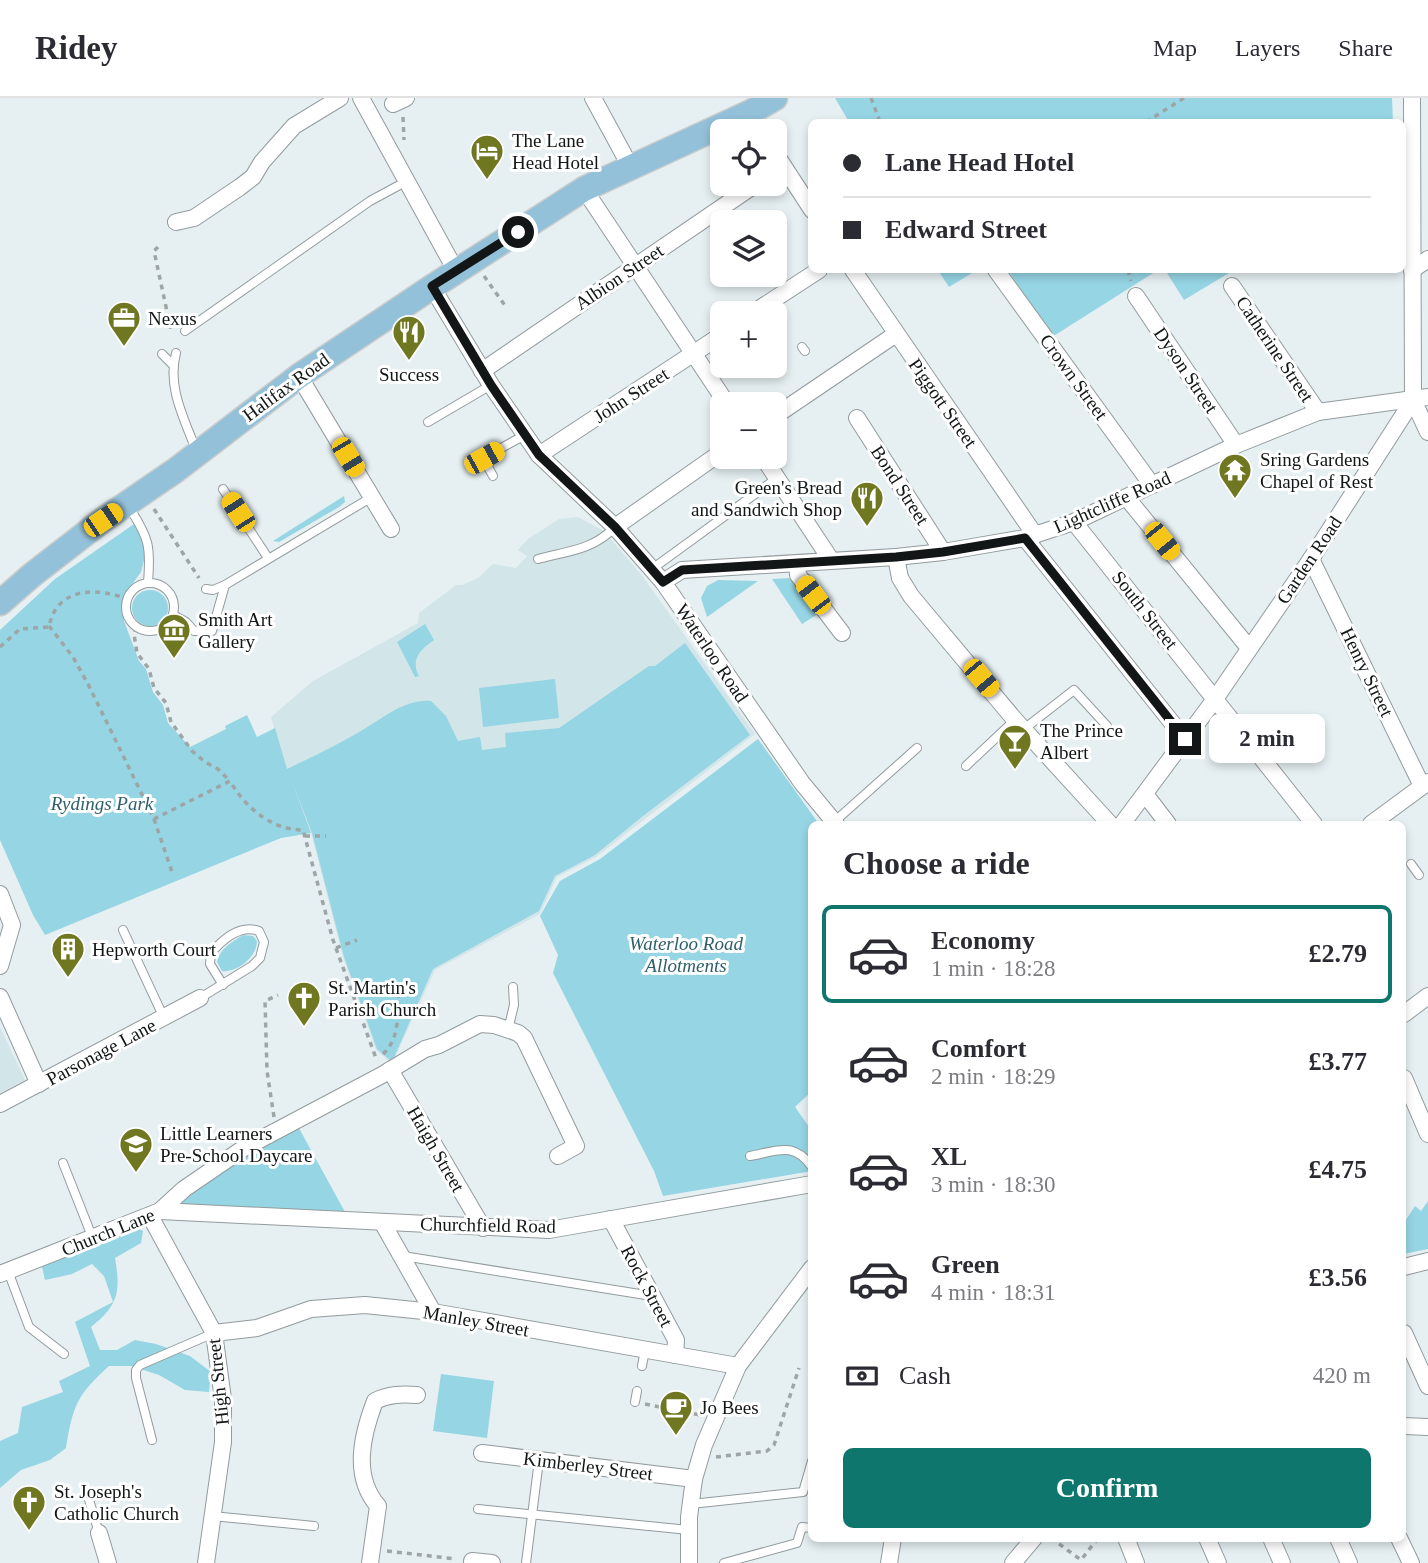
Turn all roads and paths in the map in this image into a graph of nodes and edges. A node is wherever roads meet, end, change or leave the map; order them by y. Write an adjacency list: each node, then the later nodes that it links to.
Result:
1 (340, 98): 19 (street)
2 (361, 98): 9 (street)
3 (593, 98): 12 (street)
4 (775, 98): 12 (main road, Halifax Road)
5 (871, 98): 10 (path)
6 (1184, 98): 11 (path)
7 (1412, 98): 25 (street)
8 (399, 101): 9 (lane)
9 (371, 115): 14 (street)
10 (879, 119)
11 (1151, 119)
12 (630, 166): 15 (main road, Halifax Road)
13 (787, 180): 17 (street)
14 (407, 181): 23 (street); 34 (lane)
15 (587, 194): 23 (main road, Halifax Road); 24 (street)
16 (743, 196): 18 (street, Albion Street)
17 (808, 207)
18 (727, 210)
19 (176, 222)
20 (710, 223): 24 (street, Albion Street)
21 (158, 247): 37 (path)
22 (1428, 259): 25 (street)
23 (465, 265): 29 (main road, Halifax Road); 33 (path)
24 (635, 265): 38 (street); 41 (street, Albion Street)
25 (1412, 270): 45 (street)
26 (814, 273): 32 (street)
27 (855, 273): 35 (street, Piggott Street)
28 (998, 273): 59 (street, Crown Street)
29 (432, 286): 41 (street, Waterloo Road); 42 (main road, Halifax Road)
30 (1232, 286): 47 (street, Catherine Street)
31 (1136, 296): 52 (street, Dyson Street)
32 (772, 301)
33 (506, 307)
34 (185, 331)
35 (896, 334): 46 (street); 67 (street, Piggott Street)
36 (710, 343): 38 (street, John Street)
37 (176, 353): 40 (lane)
38 (694, 353): 44 (street); 54 (street, John Street)
39 (162, 354): 40 (lane)
40 (173, 365): 53 (lane)
41 (482, 371): 43 (street, Waterloo Road)
42 (299, 376): 53 (main road, Halifax Road); 61 (street)
43 (491, 385): 49 (lane); 51 (street, Waterloo Road)
44 (719, 392)
45 (1420, 399): 47 (street, Lightcliffe Road); 50 (street); 72 (street, Garden Road)
46 (787, 405)
47 (1318, 412): 52 (street, Lightcliffe Road)
48 (857, 418): 68 (street, Bond Street)
49 (428, 422)
50 (1428, 432)
51 (525, 435): 54 (street, Waterloo Road); 57 (lane)
52 (1236, 444): 59 (street, Lightcliffe Road)
53 (197, 453): 62 (main road, Halifax Road)
54 (539, 455): 65 (street, Waterloo Road)
55 (710, 461): 65 (street)
56 (771, 469): 58 (street)
57 (493, 475)
58 (777, 478): 73 (street); 75 (lane)
59 (1152, 485): 63 (street, Lightcliffe Road)
60 (223, 489): 70 (lane)
61 (372, 497): 66 (street); 70 (lane)
62 (135, 498): 76 (lane); 78 (path); 80 (main road, Halifax Road)
63 (1128, 498): 64 (street, Lightcliffe Road); 86 (street)
64 (1074, 522): 67 (street, Lightcliffe Road); 87 (street, South Street)
65 (615, 527): 71 (lane); 75 (street, Waterloo Road)
66 (391, 529)
67 (1030, 536): 68 (street, Lightcliffe Road); 90 (street, Piggott Street)
68 (943, 552): 69 (street, Lightcliffe Road)
69 (896, 557): 73 (street, Lightcliffe Road); 88 (street)
70 (268, 558): 77 (lane)
71 (538, 559)
72 (1311, 559): 86 (street, Garden Road); 94 (street, Henry Street)
73 (831, 560): 74 (street, Lightcliffe Road)
74 (797, 564): 75 (street, Lightcliffe Road); 84 (street)
75 (658, 575): 97 (street, Waterloo Road)
76 (148, 583): 79 (lane); 81 (lane)
77 (225, 585): 78 (lane); 81 (lane)
78 (206, 589)
79 (127, 600): 82 (path); 83 (lane)
80 (0, 603)
81 (173, 615): 83 (lane)
82 (49, 626): 85 (path); 96 (path)
83 (136, 627): 93 (path)
84 (842, 633)
85 (0, 647)
86 (1249, 649): 87 (street, Garden Road)
87 (1215, 699): 90 (street, Garden Road); 102 (street, South Street)
88 (1020, 724): 89 (lane); 92 (lane); 99 (street)
89 (1107, 726)
90 (1185, 739): 95 (street, Garden Road)
91 (916, 748): 98 (lane)
92 (966, 766)
93 (230, 781): 96 (path); 104 (path)
94 (1425, 784): 103 (street)
95 (1145, 794): 100 (street, Garden Road); 101 (street)
96 (154, 819): 107 (path)
97 (833, 821)
98 (837, 821)
99 (1107, 821)
100 (1124, 821)
101 (1166, 821)
102 (1312, 821)
103 (1378, 821)
104 (305, 836): 105 (path); 112 (path)
105 (326, 836)
106 (1410, 864): 108 (lane)
107 (172, 872)
108 (1419, 875)
109 (0, 894): 113 (street)
110 (123, 930): 122 (lane)
111 (357, 940): 112 (path)
112 (336, 948): 124 (path)
113 (0, 966)
114 (400, 980): 124 (path)
115 (223, 985): 115 (lane); 120 (lane)
116 (513, 987): 123 (lane)
117 (278, 995): 129 (path)
118 (1428, 996): 121 (street)
119 (0, 997): 126 (street)
120 (201, 998): 122 (street, Parsonage Lane)
121 (1406, 1012)
122 (164, 1018): 126 (street, Parsonage Lane)
123 (508, 1030): 125 (street, Church Lane); 132 (street)
124 (376, 1059): 125 (path)
125 (386, 1072): 129 (street, Church Lane); 139 (street, Haigh Street)
126 (40, 1084): 128 (street, Parsonage Lane)
127 (1406, 1087): 130 (street)
128 (0, 1104)
129 (276, 1131): 136 (street, Church Lane)
130 (1428, 1134)
131 (750, 1156): 133 (lane)
132 (555, 1158)
133 (808, 1162)
134 (63, 1163): 140 (lane)
135 (808, 1185): 137 (street, Churchfield Road)
136 (155, 1214): 138 (street, Churchfield Road); 140 (street, Church Lane); 148 (street, High Street)
137 (611, 1219): 139 (street, Churchfield Road); 146 (street, Rock Street)
138 (382, 1222): 139 (street, Churchfield Road); 141 (street)
139 (483, 1228)
140 (93, 1239): 144 (street, Church Lane)
141 (401, 1256): 146 (lane); 147 (street)
142 (1428, 1261): 143 (street)
143 (1406, 1266)
144 (4, 1272): 150 (lane)
145 (808, 1273): 152 (street)
146 (652, 1296): 151 (street, Rock Street)
147 (433, 1312): 148 (street, Manley Street); 151 (street, Manley Street)
148 (214, 1332): 162 (lane); 172 (street, High Street)
149 (1406, 1336): 153 (street)
150 (64, 1354)
151 (675, 1355): 152 (street, Manley Street)
152 (738, 1366): 159 (street)
153 (1423, 1366): 155 (street)
154 (799, 1368): 164 (path)
155 (1428, 1387)
156 (637, 1391): 158 (lane)
157 (417, 1395): 186 (street)
158 (635, 1402): 159 (path)
159 (715, 1419): 164 (street)
160 (1406, 1426): 161 (street)
161 (1428, 1427)
162 (152, 1440)
163 (482, 1453): 165 (street, Kimberley Street)
164 (700, 1459): 167 (street)
165 (539, 1460): 167 (street, Kimberley Street); 171 (lane)
166 (808, 1475): 169 (lane)
167 (694, 1479): 169 (street)
168 (87, 1493): 176 (lane)
169 (691, 1504): 175 (street)
170 (478, 1509): 171 (lane)
171 (532, 1514): 175 (lane); 191 (lane)
172 (211, 1516): 173 (lane); 189 (street, High Street)
173 (314, 1526)
174 (808, 1528): 193 (lane)
175 (689, 1530): 192 (street)
176 (99, 1533): 188 (street)
177 (892, 1542): 194 (street)
178 (1031, 1542): 195 (street)
179 (1056, 1542): 180 (path)
180 (1095, 1542)
181 (1128, 1542): 196 (street)
182 (1209, 1542): 197 (street)
183 (1273, 1542): 198 (street)
184 (1340, 1542): 199 (street)
185 (1401, 1542): 200 (street)
186 (370, 1556): 187 (path)
187 (472, 1561): 190 (street)
188 (108, 1563)
189 (206, 1563)
190 (492, 1563)
191 (526, 1563)
192 (689, 1563)
193 (724, 1563)
194 (889, 1563)
195 (1013, 1563)
196 (1136, 1563)
197 (1217, 1563)
198 (1282, 1563)
199 (1349, 1563)
200 (1411, 1563)

